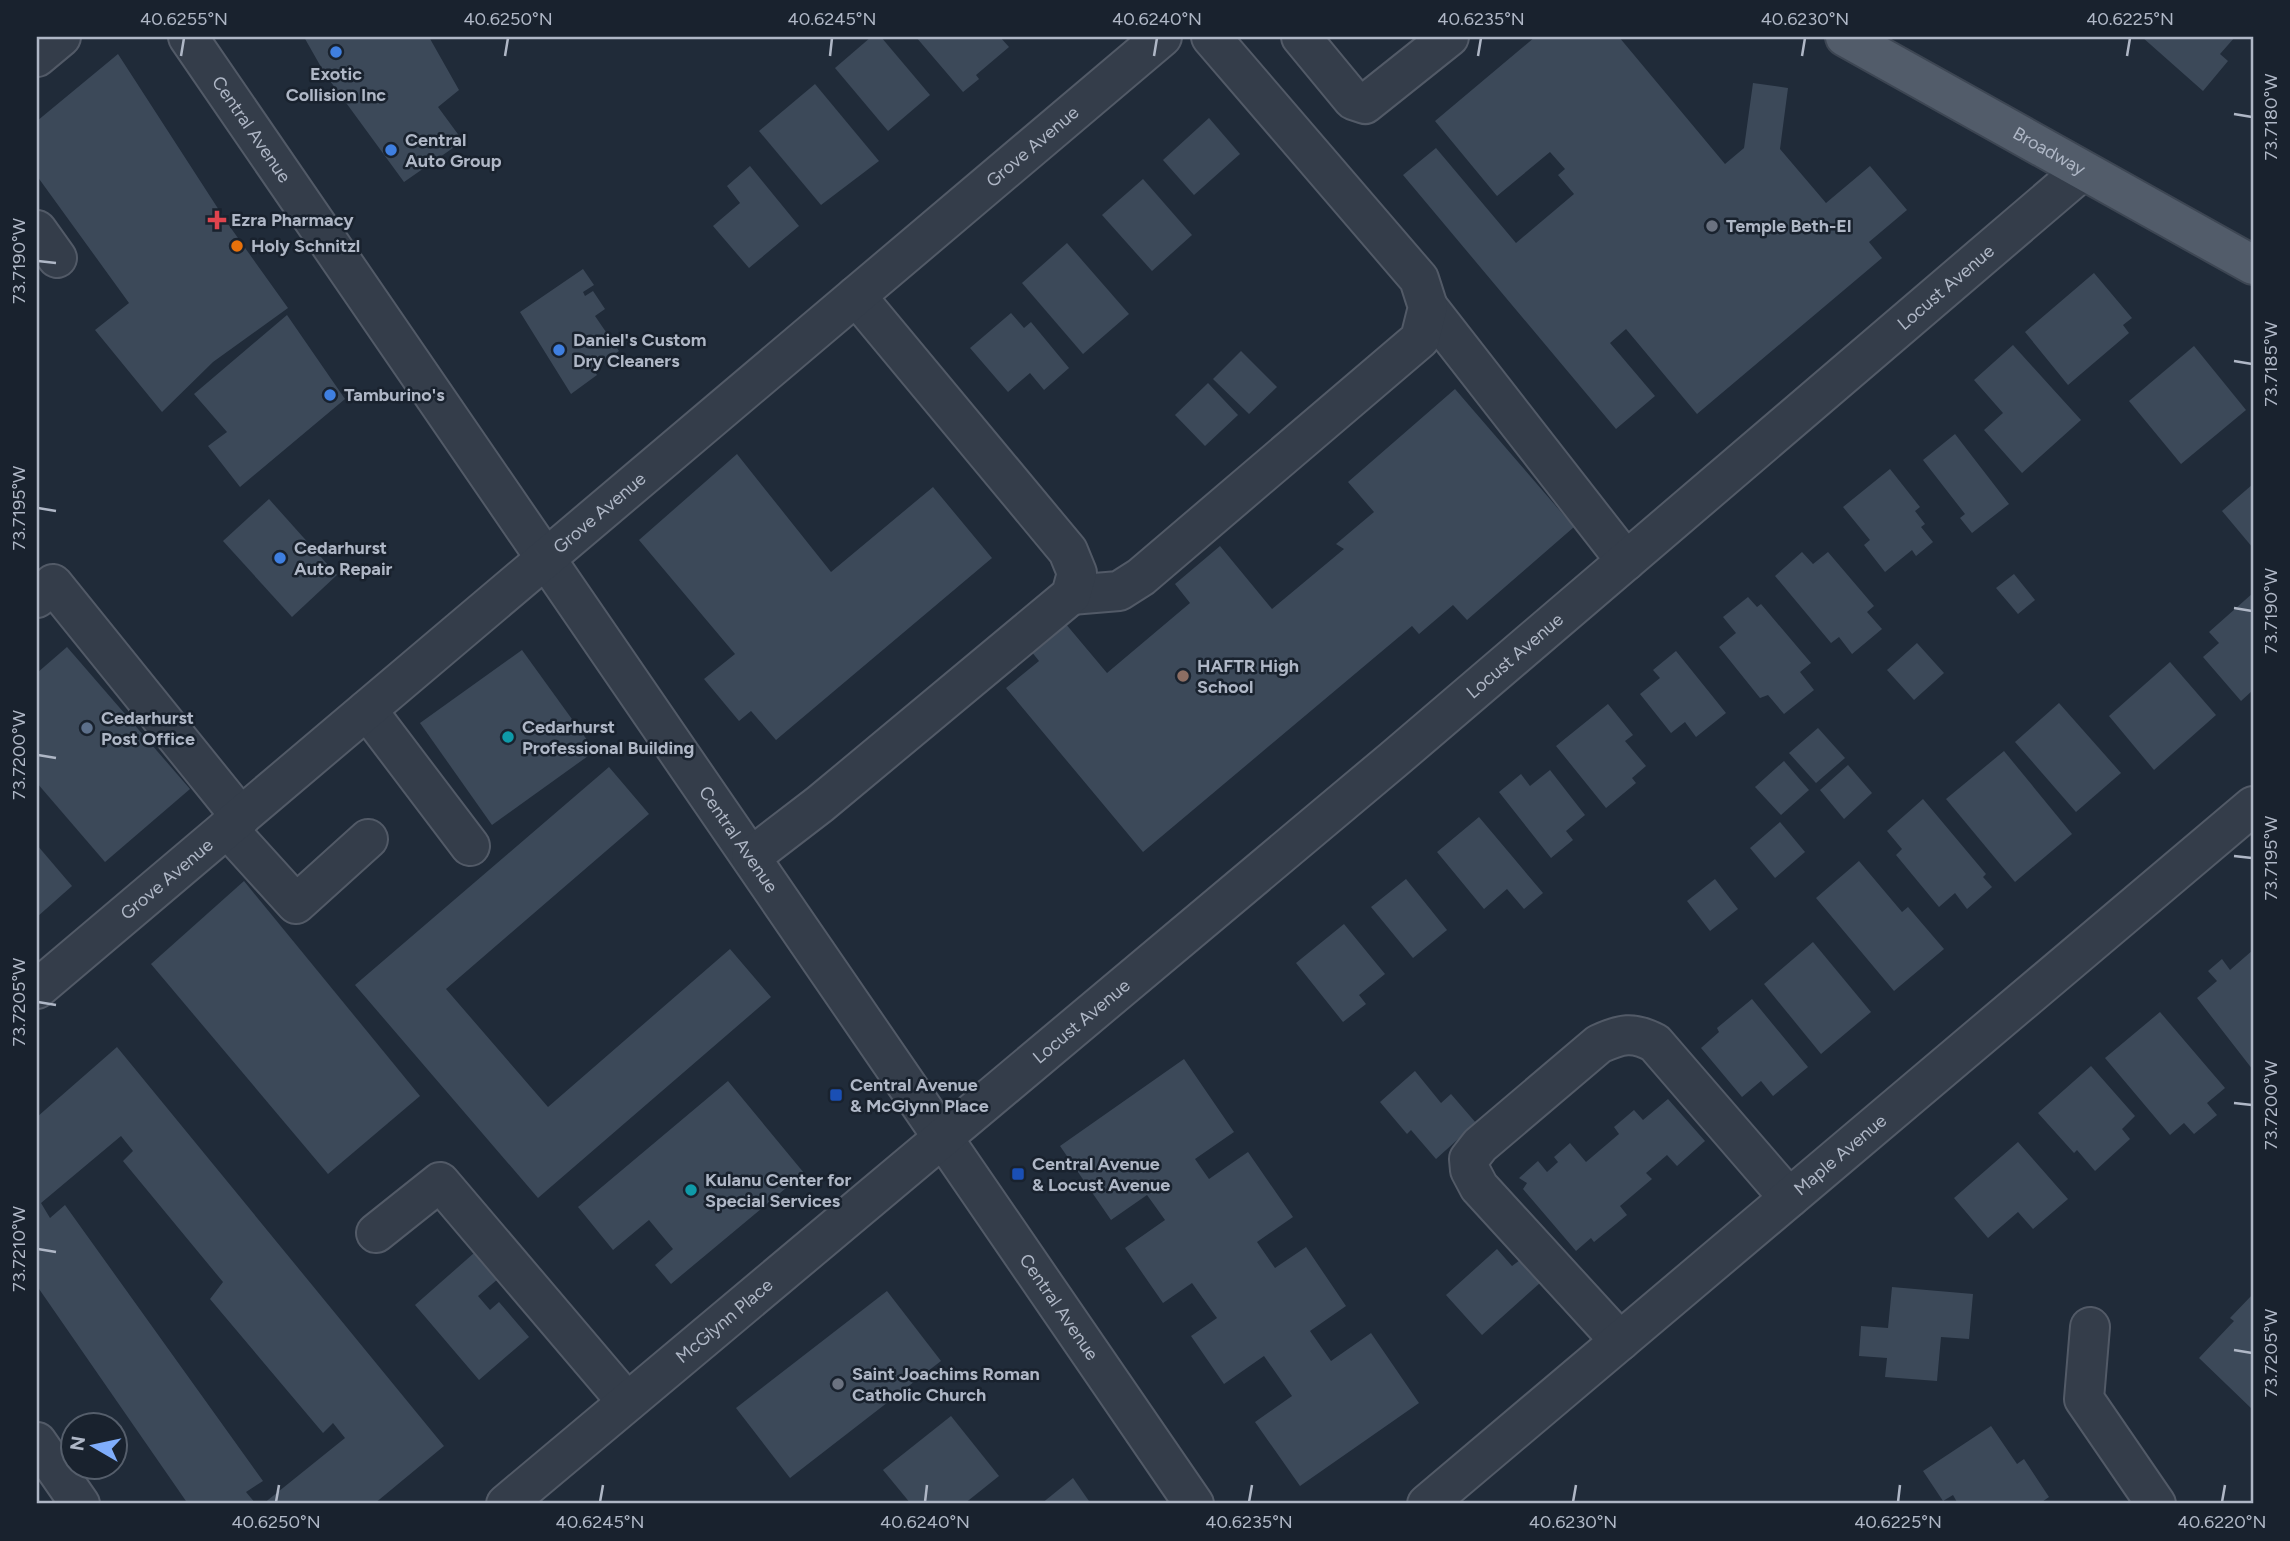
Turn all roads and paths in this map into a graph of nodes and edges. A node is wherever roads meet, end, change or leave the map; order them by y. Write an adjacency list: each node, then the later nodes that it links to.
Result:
1 (61, 37): 8 (street)
2 (188, 37): 13 (street, Central Avenue)
3 (1161, 37): 11 (street, Grove Avenue)
4 (1211, 37): 12 (street)
5 (1301, 37): 6 (street)
6 (1449, 37)
7 (1845, 37): 9 (main road, Broadway)
8 (37, 57)
9 (2082, 171): 10 (main road, Broadway); 14 (street, Locust Avenue)
10 (2253, 265)
11 (856, 296): 13 (street, Grove Avenue); 15 (street)
12 (1428, 307): 14 (street); 15 (street)
13 (546, 559): 17 (street, Grove Avenue); 22 (street, Central Avenue)
14 (1626, 561): 24 (street, Locust Avenue)
15 (1071, 595): 22 (street)
16 (37, 598): 19 (street)
17 (367, 710): 19 (street, Grove Avenue); 21 (street)
18 (2253, 806): 25 (street, Maple Avenue)
19 (234, 822): 20 (street); 23 (street, Grove Avenue)
20 (368, 839)
21 (470, 846)
22 (751, 857): 24 (street, Central Avenue)
23 (37, 989)
24 (942, 1136): 29 (street, McGlynn Place); 33 (street, Central Avenue)
25 (1789, 1198): 28 (street, Maple Avenue); 28 (street)
26 (376, 1233): 29 (street)
27 (2090, 1327): 35 (street)
28 (1620, 1341): 34 (street, Maple Avenue)
29 (627, 1402): 32 (street, McGlynn Place)
30 (37, 1442): 31 (street)
31 (80, 1504)
32 (506, 1504)
33 (1195, 1504)
34 (1427, 1504)
35 (2156, 1504)

